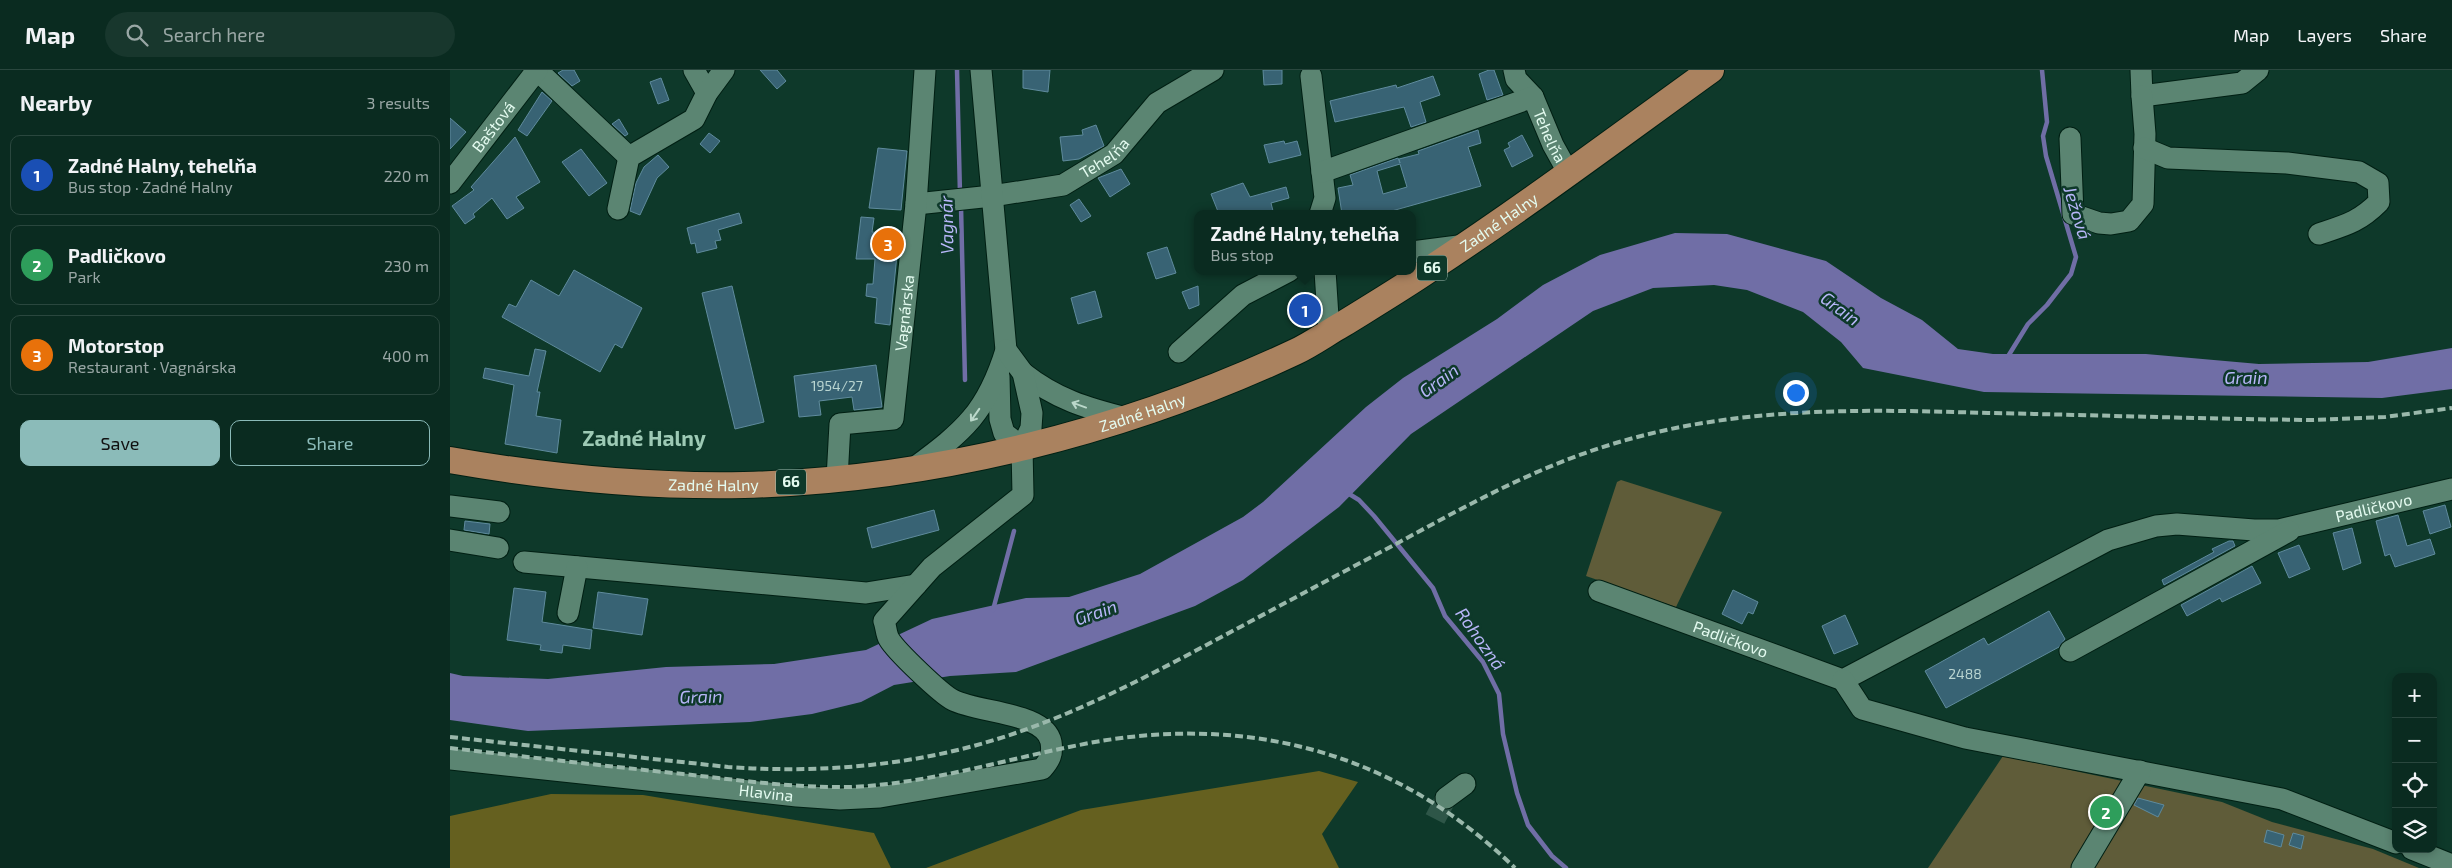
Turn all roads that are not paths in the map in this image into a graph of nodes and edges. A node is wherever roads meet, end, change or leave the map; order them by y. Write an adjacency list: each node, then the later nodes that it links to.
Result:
1 (537, 70): 17 (street, Baštová); 20 (street, Baštová)
2 (694, 70): 12 (street)
3 (724, 70): 12 (street)
4 (925, 70): 22 (street, Vagnárska)
5 (982, 70): 21 (street)
6 (1213, 70): 21 (street, Tehelňa)
7 (1514, 70): 14 (street, Tehelňa)
8 (1711, 70): 19 (main road, Zadné Halny / 66)
9 (2141, 70): 13 (street)
10 (2258, 70): 13 (street)
11 (1311, 72): 18 (street)
12 (707, 93): 17 (street)
13 (2142, 96): 16 (street)
14 (1533, 97): 18 (street, Tehelňa); 19 (street, Tehelňa)
15 (2070, 138): 16 (street)
16 (2144, 148): 25 (street)
17 (629, 157): 23 (street)
18 (1322, 172): 24 (street)
19 (1568, 172): 26 (main road, Zadné Halny / 66)
20 (450, 183)
21 (974, 198): 22 (street, Tehelňa); 31 (street)
22 (916, 204): 39 (street, Vagnárska)
23 (618, 209)
24 (1321, 210)
25 (2319, 234)
26 (1466, 245): 27 (street); 30 (main road, Zadné Halny / 66)
27 (1416, 251)
28 (1281, 275): 32 (street)
29 (1325, 275): 30 (street)
30 (1329, 332): 35 (main road, Zadné Halny / 66)
31 (1006, 350): 33 (street); 34 (street)
32 (1179, 352)
33 (999, 373): 36 (street); 38 (street, one-way to 38)
34 (1023, 373): 35 (street, one-way to 34); 36 (street)
35 (1126, 418): 36 (main road, Zadné Halny / 66)
36 (999, 452): 38 (main road, Zadné Halny / 66); 48 (street)
37 (450, 460): 39 (main road, Zadné Halny / 66)
38 (914, 468): 39 (main road, Zadné Halny / 66)
39 (837, 479)
40 (2452, 489): 43 (street, Padličkovo)
41 (450, 506): 42 (street)
42 (499, 512)
43 (2304, 522): 51 (street); 52 (street, Padličkovo)
44 (450, 540): 45 (street)
45 (498, 548)
46 (524, 562): 47 (street)
47 (577, 567): 48 (street); 50 (street)
48 (916, 585): 53 (street, Hlavina)
49 (1599, 591): 52 (street, Padličkovo)
50 (568, 613)
51 (2070, 651)
52 (1843, 680): 54 (street)
53 (450, 759)
54 (2140, 771): 57 (street); 60 (street)
55 (1465, 784): 56 (street)
56 (1446, 798)
57 (2392, 841)
58 (2422, 853): 59 (street)
59 (2452, 865)
60 (2082, 868)

